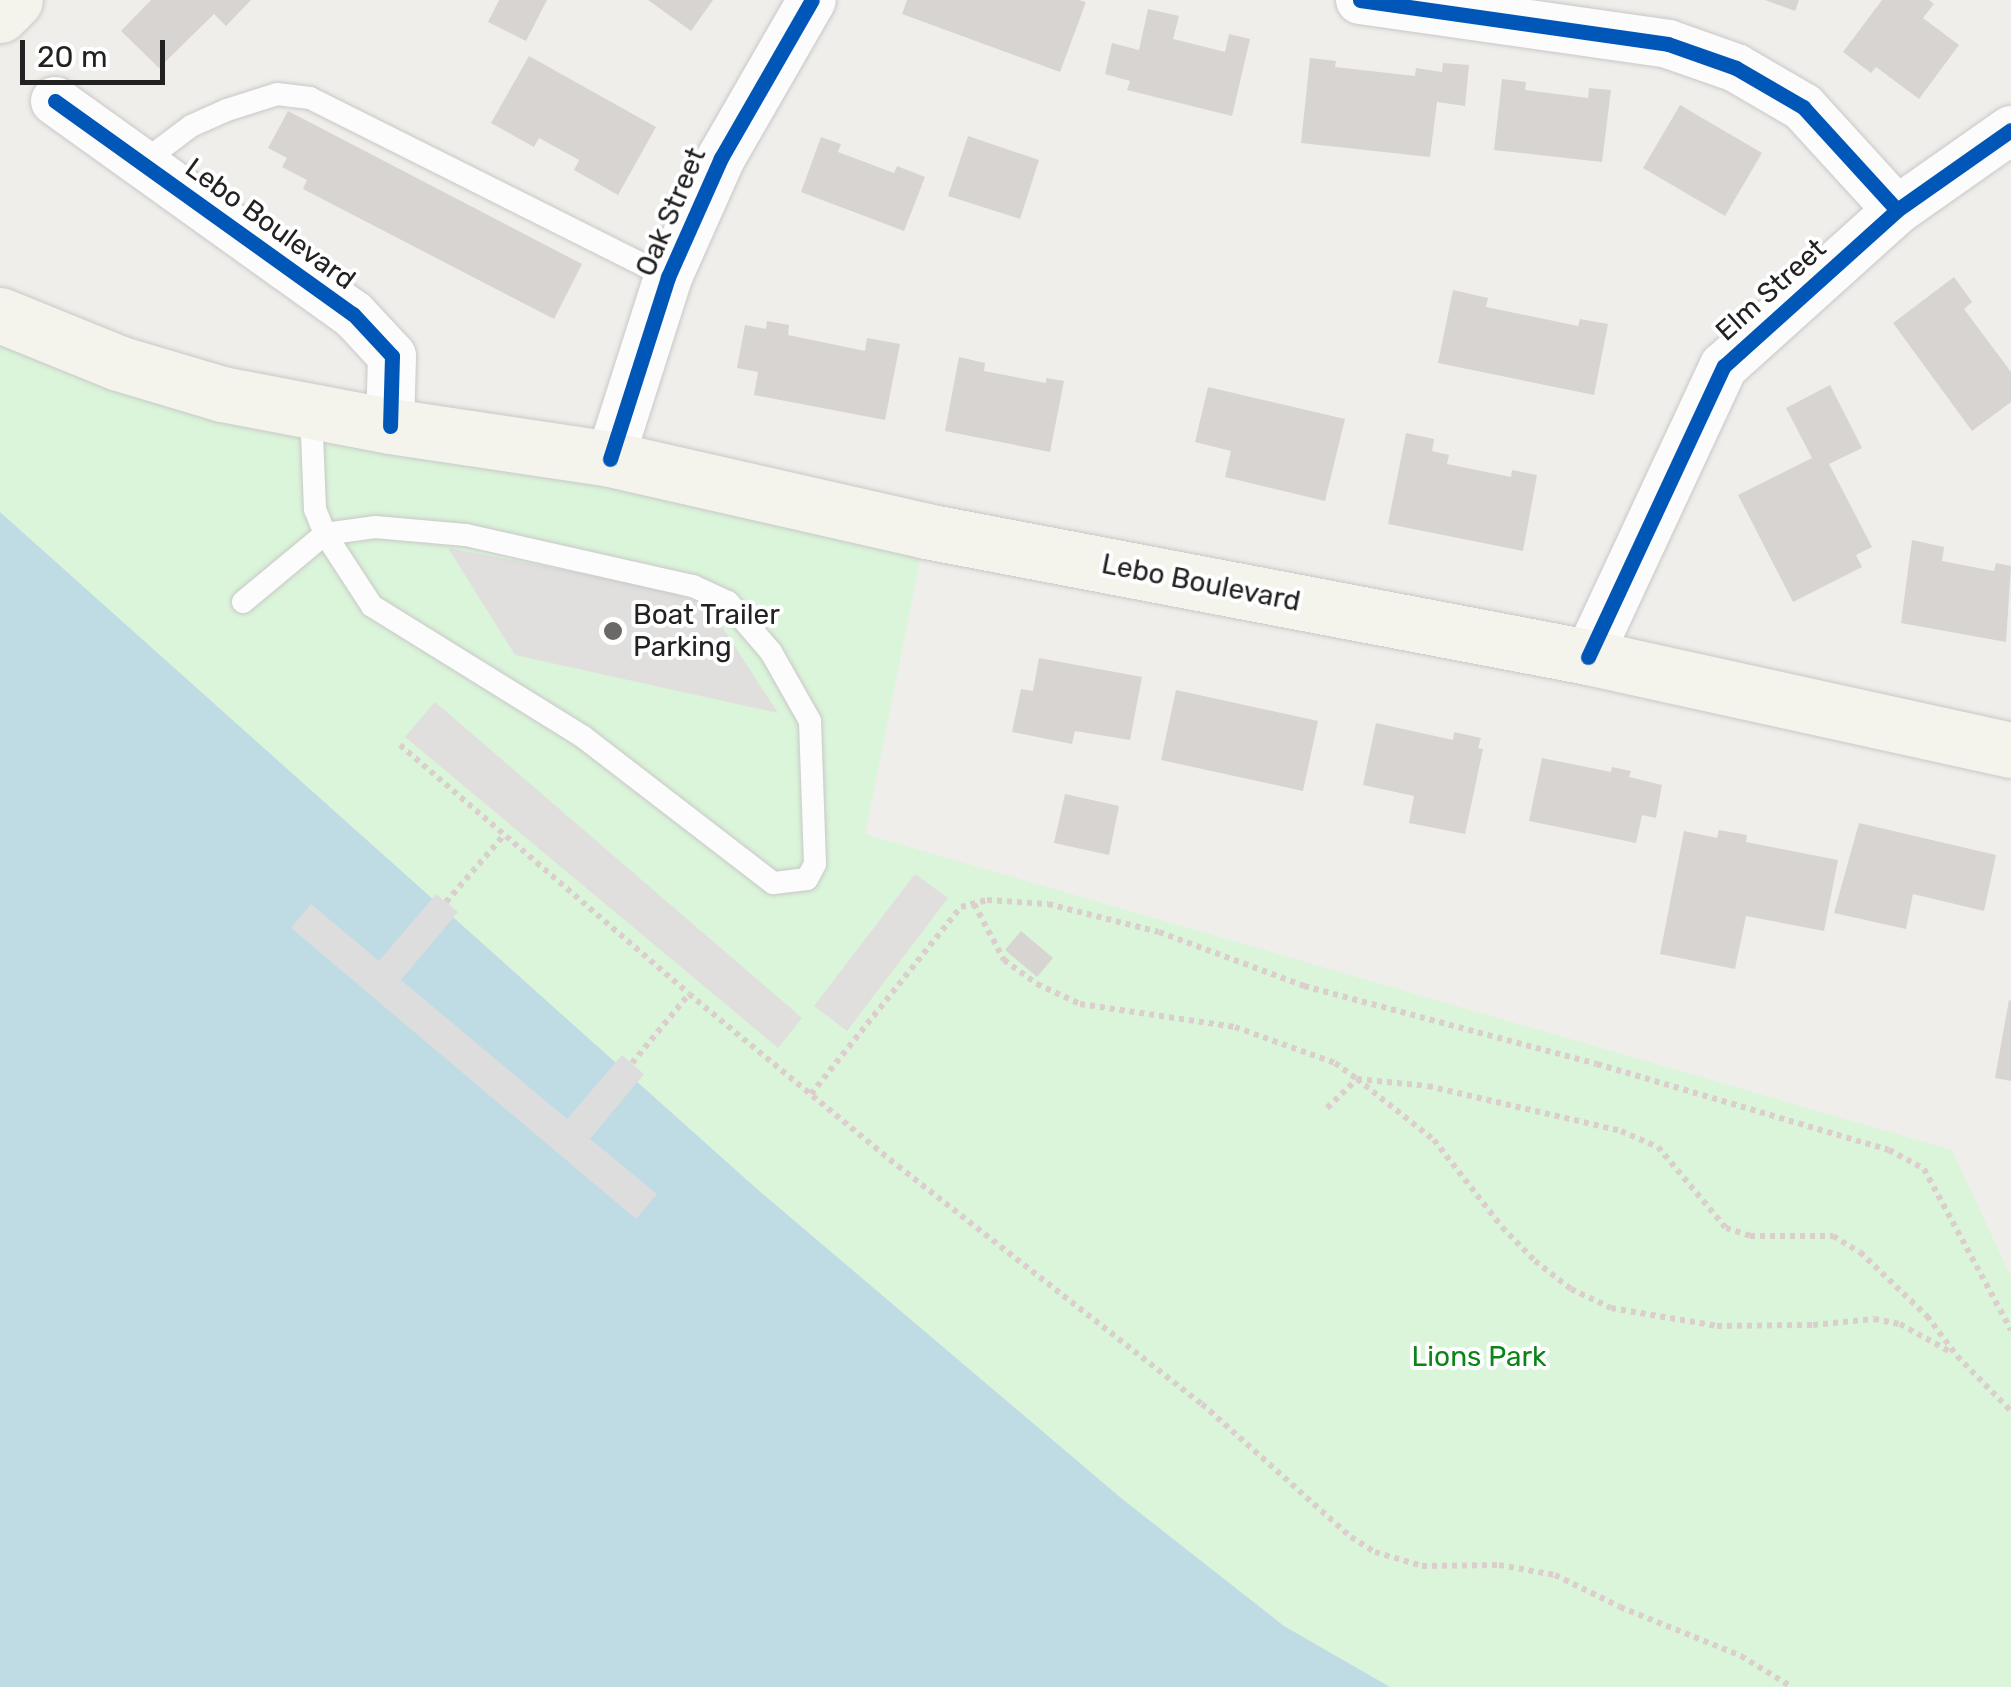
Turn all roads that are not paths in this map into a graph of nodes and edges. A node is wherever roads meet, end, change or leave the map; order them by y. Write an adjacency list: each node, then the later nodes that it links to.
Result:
1 (15, 0): 4 (main road)
2 (812, 0): 9 (street, Oak Street)
3 (1360, 0): 8 (street)
4 (0, 15)
5 (56, 101): 7 (street, Lebo Boulevard)
6 (2011, 130): 8 (street, Elm Street)
7 (142, 163): 9 (lane); 12 (street, Lebo Boulevard)
8 (1897, 210): 16 (street, Elm Street)
9 (668, 276): 13 (street, Oak Street)
10 (0, 315): 11 (main road, Lebo Boulevard)
11 (311, 411): 12 (main road, Lebo Boulevard); 14 (lane)
12 (390, 426): 13 (main road, Lebo Boulevard)
13 (610, 459): 16 (main road, Lebo Boulevard)
14 (325, 534): 14 (lane); 15 (lane)
15 (242, 602)
16 (1588, 657): 17 (main road, Lebo Boulevard)
17 (2011, 750)

